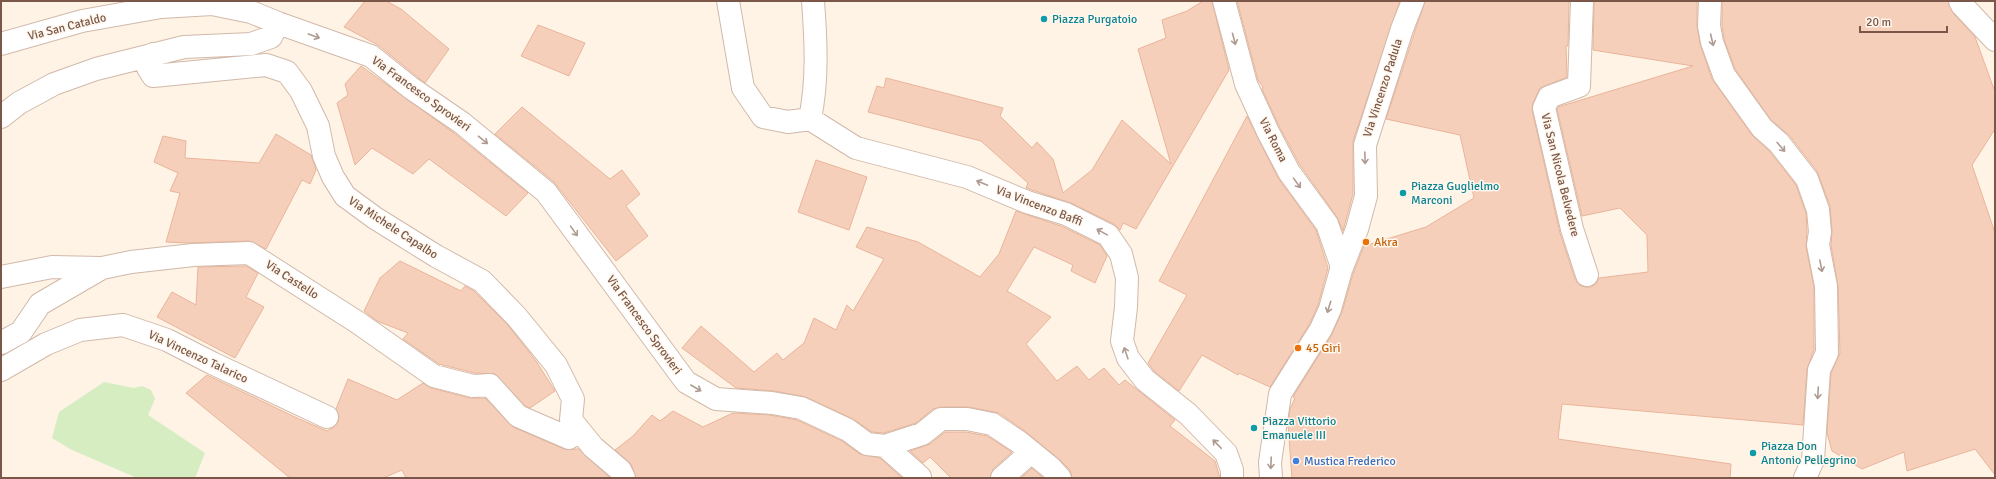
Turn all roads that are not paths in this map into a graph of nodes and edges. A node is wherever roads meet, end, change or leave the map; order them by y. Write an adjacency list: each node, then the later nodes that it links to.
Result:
1 (728, 1): 14 (street)
2 (813, 1): 14 (street)
3 (1224, 1): 16 (street, Via Roma, one-way to 16)
4 (1413, 1): 16 (street, Via Vincenzo Padula, one-way to 16)
5 (1582, 1): 17 (street, Via San Nicola Belvedere)
6 (1710, 1): 25 (street, one-way to 25)
7 (1960, 1): 10 (street)
8 (251, 12): 9 (street, Via Francesco Sprovieri); 11 (street, Via San Cataldo)
9 (278, 23): 12 (street); 23 (street, Via Francesco Sprovieri, one-way to 23)
10 (1995, 40)
11 (1, 44)
12 (153, 54): 13 (street); 27 (street, Via Michele Capalbo)
13 (1, 118)
14 (810, 119): 30 (street, Via Vincenzo Baffi, one-way to 14)
15 (102, 268): 18 (street); 19 (street, Via Castello); 22 (street, Via Castello)
16 (1341, 270): 31 (street, Via Vincenzo Padula, one-way to 31)
17 (1587, 274)
18 (1, 277)
19 (1, 343)
20 (1, 370): 21 (street, Via Vincenzo Talarico)
21 (327, 416)
22 (569, 438)
23 (885, 446): 24 (street, Via Francesco Sprovieri); 26 (street)
24 (1031, 452): 28 (street); 29 (street, Via Francesco Sprovieri)
25 (1809, 469)
26 (920, 477)
27 (624, 478)
28 (1002, 478)
29 (1060, 478)
30 (1232, 478)
31 (1271, 478)

